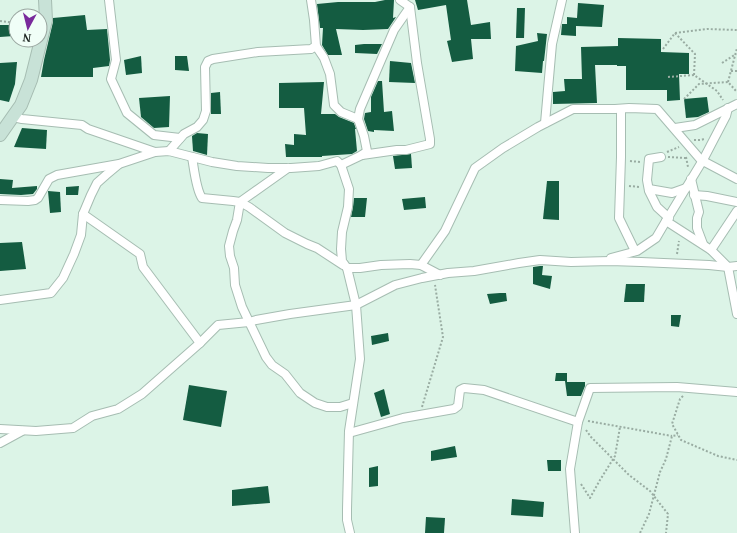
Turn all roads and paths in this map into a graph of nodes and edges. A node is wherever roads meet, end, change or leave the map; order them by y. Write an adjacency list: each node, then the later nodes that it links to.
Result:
1 (45, 0): 24 (street)
2 (109, 0): 30 (street)
3 (311, 0): 9 (street)
4 (400, 0): 6 (street)
5 (562, 0): 26 (street)
6 (410, 8): 25 (street); 34 (street)
7 (737, 30): 8 (path)
8 (676, 33): 11 (path); 16 (path)
9 (316, 46): 25 (street); 30 (street)
10 (737, 48): 12 (path)
11 (663, 49)
12 (737, 54): 13 (path); 14 (path)
13 (722, 63)
14 (731, 71): 15 (path); 18 (path)
15 (737, 71)
16 (694, 75): 17 (path); 22 (path)
17 (668, 77)
18 (728, 82): 19 (path); 20 (path)
19 (737, 92)
20 (684, 99)
21 (737, 104): 22 (street)
22 (728, 108): 27 (street); 28 (street)
23 (621, 109): 26 (street); 27 (street); 37 (street)
24 (13, 117): 29 (street); 33 (street)
25 (358, 119): 34 (street)
26 (546, 123): 61 (street)
27 (675, 128): 31 (street)
28 (718, 132): 31 (path); 38 (street)
29 (0, 135)
30 (180, 138): 32 (street)
31 (685, 140): 36 (path); 38 (street); 44 (path)
32 (169, 151): 33 (street); 35 (street)
33 (155, 152): 40 (street)
34 (362, 155): 41 (street)
35 (192, 157): 42 (street); 50 (street)
36 (661, 157): 38 (path); 39 (street)
37 (621, 160): 39 (path); 45 (street)
38 (702, 160): 43 (street); 44 (street)
39 (649, 163): 47 (street)
40 (119, 164): 49 (street); 53 (street)
41 (341, 165): 42 (street); 63 (street)
42 (288, 168): 50 (street)
43 (737, 179)
44 (691, 180): 46 (street); 48 (street)
45 (620, 186): 47 (path); 58 (street)
46 (686, 188): 47 (street); 54 (street)
47 (649, 189): 54 (street)
48 (694, 195): 51 (street); 56 (street)
49 (0, 200)
50 (240, 202): 63 (street); 69 (street)
51 (737, 202)
52 (737, 211): 57 (street)
53 (83, 214): 66 (street); 70 (street)
54 (668, 220): 55 (street); 58 (street)
55 (678, 229): 56 (street); 60 (path)
56 (704, 244): 57 (street)
57 (711, 250): 64 (street)
58 (635, 251): 59 (street)
59 (602, 261): 60 (street); 65 (street)
60 (675, 263): 64 (street)
61 (421, 265): 63 (street); 65 (street)
62 (737, 266): 64 (street)
63 (345, 267): 67 (street)
64 (728, 267): 68 (street)
65 (437, 276): 67 (street); 74 (path)
66 (0, 300)
67 (356, 305): 69 (street); 73 (street)
68 (737, 314)
69 (249, 322): 70 (street); 73 (street)
70 (200, 343): 78 (street)
71 (691, 388): 72 (street); 75 (street); 80 (path)
72 (737, 392)
73 (353, 403): 79 (street)
74 (419, 415): 75 (street); 79 (street)
75 (578, 421): 76 (path); 86 (street); 88 (path)
76 (620, 427): 81 (path); 84 (path)
77 (0, 429): 78 (street)
78 (23, 431): 82 (street)
79 (349, 433): 85 (street)
80 (678, 435): 81 (path); 83 (path)
81 (672, 436): 87 (path)
82 (0, 443)
83 (737, 460)
84 (590, 498)
85 (350, 533)
86 (575, 533)
87 (640, 533)
88 (666, 533)

